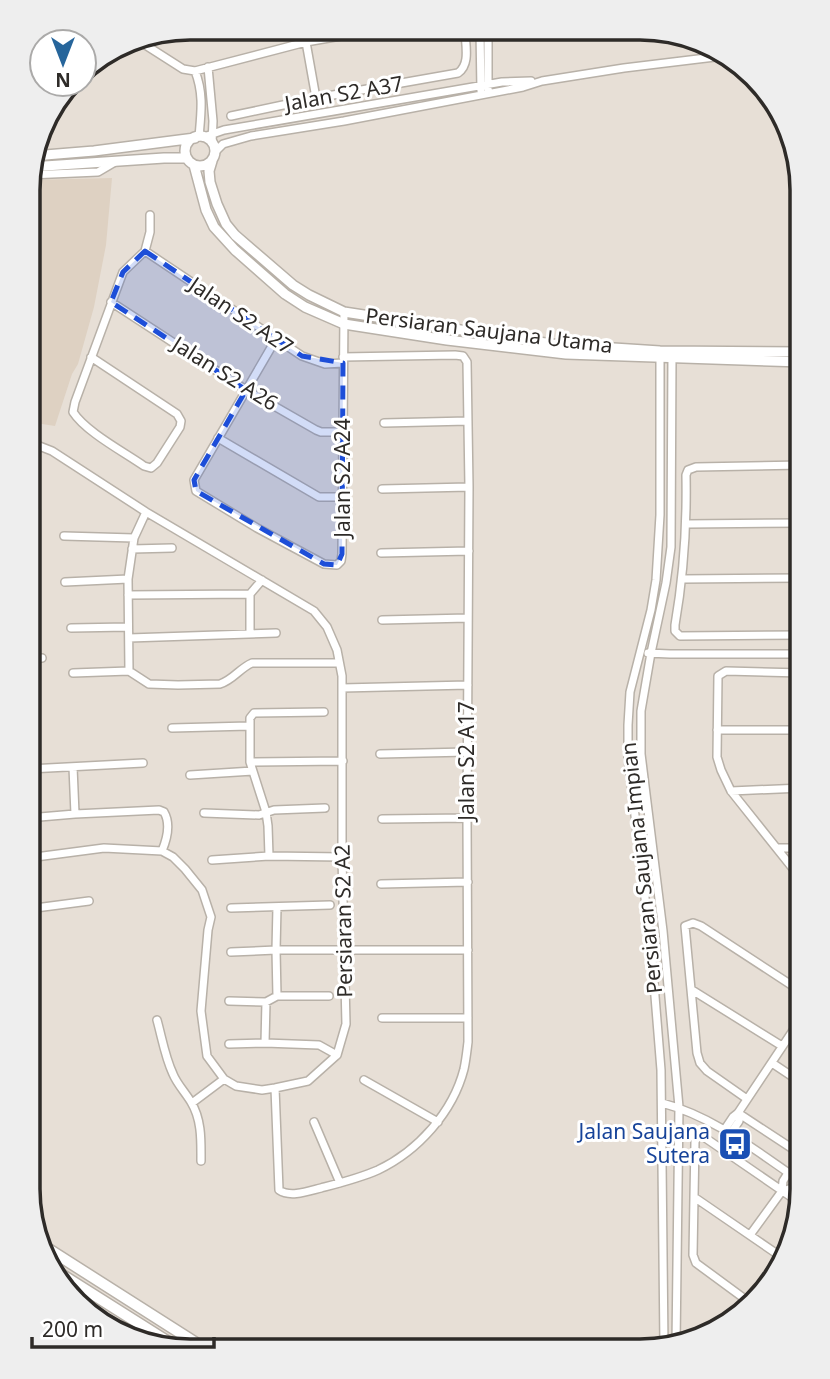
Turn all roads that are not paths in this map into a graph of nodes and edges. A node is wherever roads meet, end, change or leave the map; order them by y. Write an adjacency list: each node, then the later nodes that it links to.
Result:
1 (322, 40): 5 (street)
2 (465, 40): 14 (street, Jalan S2 A37)
3 (481, 40): 13 (street)
4 (488, 40): 9 (street)
5 (306, 43): 8 (street); 14 (street)
6 (147, 46): 10 (street)
7 (710, 58): 11 (street)
8 (208, 67): 10 (street); 16 (street)
9 (488, 68): 12 (street); 13 (street)
10 (195, 71): 18 (street)
11 (542, 81): 12 (street); 13 (street)
12 (502, 82): 13 (street)
13 (484, 90): 17 (street); 18 (street)
14 (316, 98): 15 (street, Jalan S2 A37)
15 (231, 116)
16 (213, 121): 17 (street); 18 (street)
17 (224, 130): 18 (street)
18 (207, 143): 19 (main road); 20 (main road); 20 (main road); 27 (main road, Persiaran Saujana Utama)
19 (45, 155)
20 (191, 161): 21 (main road); 28 (main road, Persiaran Saujana Utama)
21 (115, 162): 22 (main road); 23 (street)
22 (42, 166)
23 (42, 174)
24 (150, 215): 25 (street)
25 (145, 251): 26 (street); 29 (street, Jalan S2 A27)
26 (111, 302): 33 (street); 36 (street, Jalan S2 A26)
27 (344, 312): 28 (street, Jalan S2 A24); 31 (main road, Persiaran Saujana Utama)
28 (344, 324): 31 (main road, Persiaran Saujana Utama); 34 (street, Jalan S2 A24)
29 (276, 338): 34 (street, Jalan S2 A27); 36 (street)
30 (790, 352): 32 (main road, Persiaran Saujana Utama)
31 (660, 354): 32 (main road, Persiaran Saujana Utama); 70 (street, Persiaran Saujana Impian)
32 (672, 354): 35 (main road, Persiaran Saujana Utama); 71 (street, Persiaran Saujana Impian)
33 (91, 357): 33 (street)
34 (343, 360): 37 (street, Jalan S2 A17); 39 (street, Jalan S2 A24)
35 (790, 361)
36 (246, 390): 39 (street, Jalan S2 A26); 40 (street)
37 (468, 421): 38 (street); 43 (street, Jalan S2 A17)
38 (384, 423)
39 (343, 432): 45 (street, Jalan S2 A24)
40 (218, 438): 45 (street); 45 (street, Jalan S2 A24)
41 (40, 446): 46 (street, Persiaran S2 A2)
42 (790, 465): 48 (street)
43 (469, 487): 44 (street); 53 (street, Jalan S2 A17)
44 (382, 489)
45 (343, 497)
46 (146, 512): 50 (street); 58 (street, Persiaran S2 A2)
47 (790, 523): 48 (street)
48 (687, 524): 57 (street)
49 (64, 536): 50 (street)
50 (134, 538): 52 (street)
51 (172, 548): 52 (street)
52 (132, 549): 56 (street)
53 (469, 551): 54 (street); 62 (street, Jalan S2 A17)
54 (381, 553)
55 (790, 578): 57 (street)
56 (128, 579): 59 (street); 61 (street)
57 (683, 579): 68 (street)
58 (262, 580): 60 (street); 73 (street, Persiaran S2 A2)
59 (65, 582)
60 (250, 594): 61 (street); 67 (street)
61 (128, 595): 64 (street)
62 (468, 618): 63 (street); 77 (street, Jalan S2 A17)
63 (382, 620)
64 (128, 627): 65 (street); 69 (street)
65 (71, 628)
66 (276, 633): 67 (street)
67 (250, 634): 69 (street)
68 (790, 635)
69 (129, 638): 74 (street)
70 (641, 652): 71 (street); 141 (street, Persiaran Saujana Impian)
71 (651, 653): 72 (street); 143 (street, Persiaran Saujana Impian)
72 (790, 653)
73 (339, 663): 74 (street); 78 (street, Persiaran S2 A2)
74 (129, 671): 75 (street)
75 (73, 673)
76 (790, 673): 82 (street)
77 (468, 685): 78 (street); 84 (street, Jalan S2 A17)
78 (342, 688): 86 (street, Persiaran S2 A2)
79 (324, 712): 80 (street)
80 (249, 726): 81 (street); 87 (street)
81 (172, 727)
82 (718, 730): 83 (street); 94 (street)
83 (789, 730)
84 (467, 752): 85 (street); 100 (street, Jalan S2 A17)
85 (380, 754)
86 (342, 761): 87 (street); 107 (street, Persiaran S2 A2)
87 (250, 762): 91 (street)
88 (143, 763): 89 (street)
89 (73, 767): 90 (street); 98 (street)
90 (40, 768)
91 (253, 771): 92 (street); 96 (street)
92 (190, 775)
93 (789, 789): 94 (street)
94 (731, 791): 102 (street)
95 (325, 808): 96 (street)
96 (266, 812): 97 (street); 106 (street)
97 (204, 813)
98 (75, 814): 99 (street); 104 (street)
99 (40, 817)
100 (467, 818): 101 (street); 110 (street, Jalan S2 A17)
101 (382, 820)
102 (777, 848): 103 (street); 109 (street)
103 (789, 848)
104 (162, 851): 105 (street); 137 (street)
105 (40, 856)
106 (268, 856): 107 (street); 108 (street)
107 (342, 857): 119 (street, Persiaran S2 A2)
108 (212, 860)
109 (789, 864)
110 (468, 882): 111 (street); 118 (street, Jalan S2 A17)
111 (381, 884)
112 (89, 901): 114 (street)
113 (330, 905): 115 (street)
114 (40, 907)
115 (277, 907): 116 (street); 117 (street)
116 (231, 908)
117 (276, 950): 119 (street); 120 (street); 123 (street)
118 (468, 950): 119 (street); 128 (street, Jalan S2 A17)
119 (344, 951): 134 (street, Persiaran S2 A2)
120 (230, 952)
121 (789, 984): 122 (street)
122 (692, 989): 133 (street); 140 (street)
123 (277, 996): 124 (street); 126 (street)
124 (329, 996)
125 (229, 1001): 126 (street)
126 (267, 1002): 131 (street)
127 (382, 1018): 128 (street)
128 (468, 1018): 146 (street, Jalan S2 A17)
129 (157, 1020): 142 (street)
130 (789, 1036): 133 (street)
131 (265, 1043): 132 (street); 134 (street)
132 (229, 1044)
133 (782, 1046): 135 (street)
134 (337, 1055): 139 (street)
135 (772, 1063): 136 (street); 140 (street)
136 (789, 1074)
137 (224, 1079): 139 (street); 142 (street)
138 (365, 1080): 146 (street)
139 (275, 1088): 151 (street, Jalan S2 A17)
140 (747, 1099): 144 (street)
141 (662, 1102): 143 (street); 163 (street, Persiaran Saujana Impian)
142 (192, 1103): 149 (street)
143 (678, 1107): 147 (street); 162 (street, Persiaran Saujana Impian)
144 (738, 1113): 147 (street); 148 (street)
145 (314, 1122): 151 (street)
146 (438, 1122): 151 (street, Jalan S2 A17)
147 (728, 1131): 150 (street)
148 (789, 1147)
149 (201, 1161)
150 (788, 1173): 153 (street)
151 (340, 1183)
152 (789, 1189): 153 (street)
153 (782, 1191): 154 (street); 155 (street); 156 (street)
154 (789, 1196)
155 (694, 1197): 156 (street); 160 (street)
156 (750, 1235): 158 (street)
157 (55, 1253): 164 (highway)
158 (775, 1253)
159 (72, 1281): 161 (highway)
160 (743, 1298)
161 (157, 1335)
162 (676, 1335)
163 (663, 1337)
164 (190, 1339)

